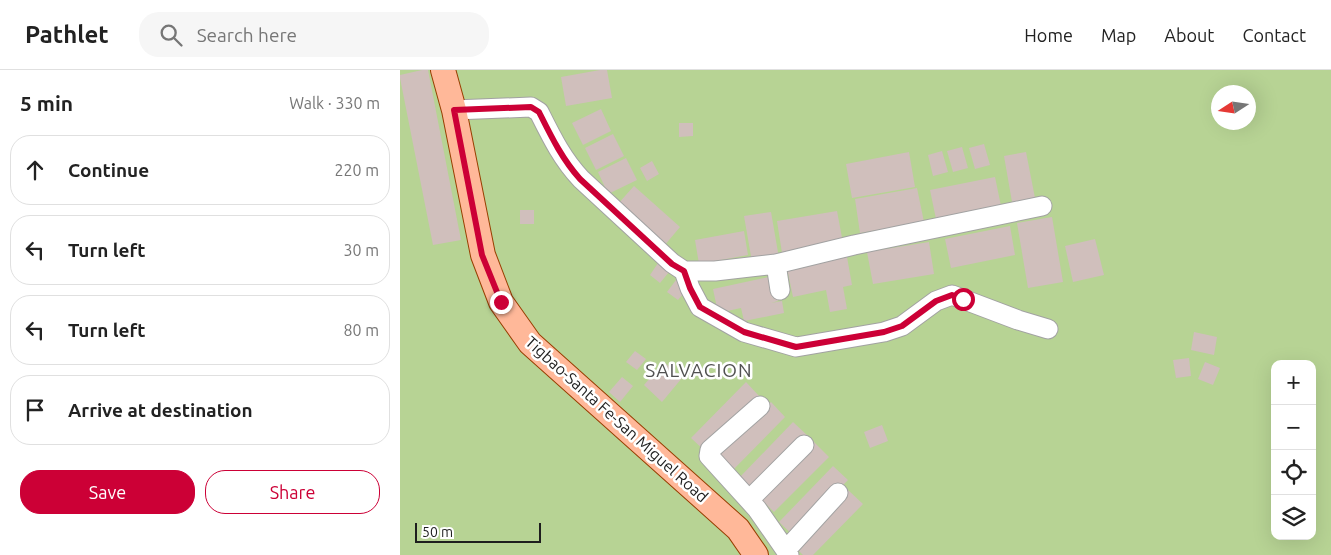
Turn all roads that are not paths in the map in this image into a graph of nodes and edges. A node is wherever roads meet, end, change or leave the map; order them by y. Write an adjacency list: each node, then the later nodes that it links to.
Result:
1 (443, 70): 2 (main road, Tigbao-Santa Fe-San Miguel Road)
2 (454, 110): 5 (street); 13 (main road, Tigbao-Santa Fe-San Miguel Road)
3 (1042, 206): 4 (street)
4 (776, 264): 5 (street); 6 (street)
5 (684, 271): 7 (street)
6 (780, 290)
7 (1048, 328)
8 (760, 406): 11 (street)
9 (804, 445): 11 (street)
10 (838, 493): 12 (street)
11 (749, 500): 12 (street)
12 (788, 552)
13 (756, 555)

